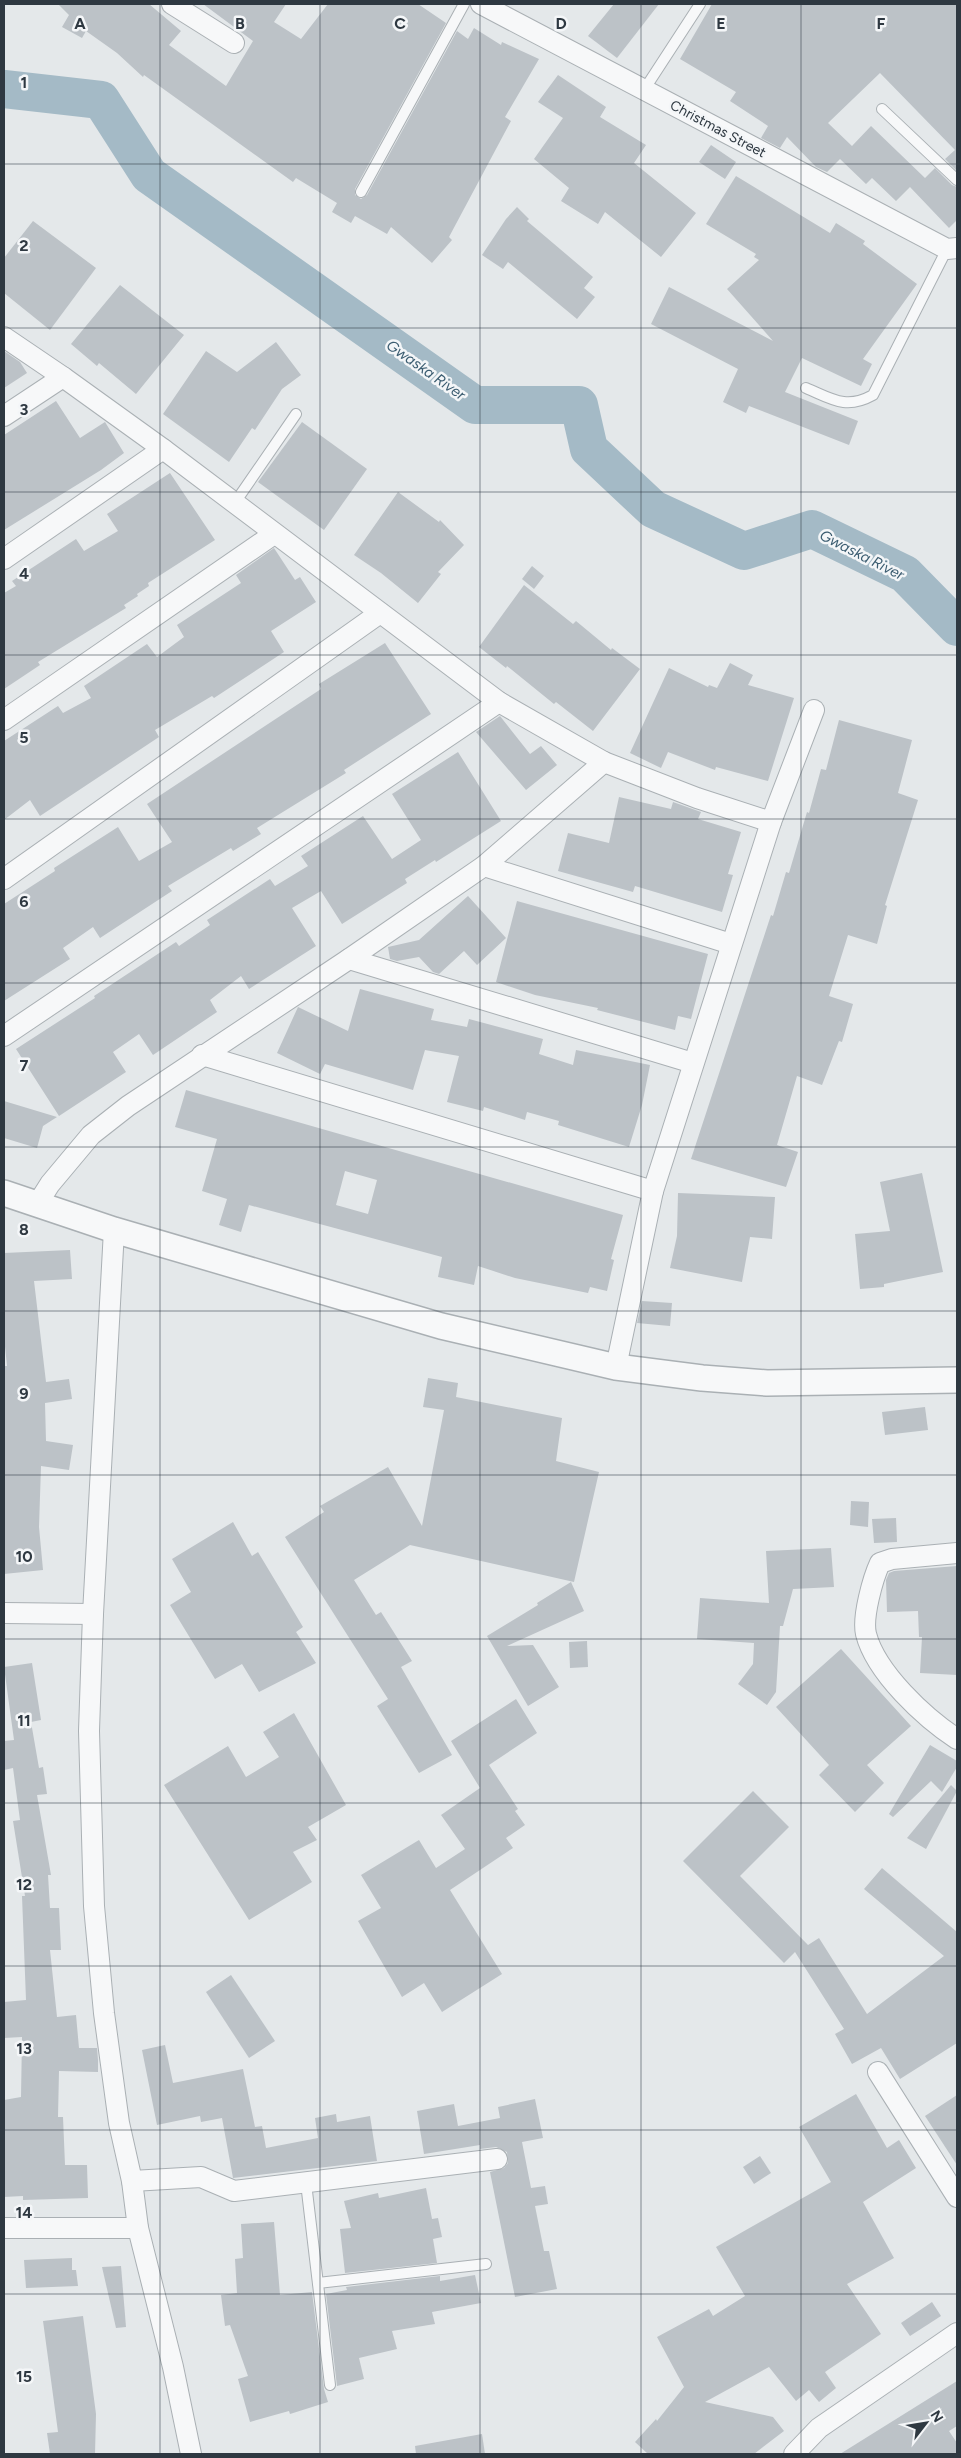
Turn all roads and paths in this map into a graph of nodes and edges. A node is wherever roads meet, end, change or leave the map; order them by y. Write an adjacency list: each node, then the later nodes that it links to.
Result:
1 (172, 4): 5 (street)
2 (464, 4): 9 (lane)
3 (481, 4): 6 (street, Christmas Street)
4 (700, 4): 6 (lane)
5 (234, 43)
6 (644, 90): 10 (street, Christmas Street)
7 (882, 110): 8 (lane)
8 (957, 180)
9 (361, 192)
10 (952, 248): 13 (lane)
11 (4, 337): 12 (street)
12 (64, 377): 15 (street); 16 (street)
13 (806, 388)
14 (296, 414): 17 (lane)
15 (4, 416)
16 (162, 449): 17 (street); 19 (street)
17 (234, 504): 18 (street)
18 (274, 534): 20 (street); 23 (street)
19 (4, 560)
20 (380, 613): 21 (street); 27 (street)
21 (499, 702): 24 (street); 30 (street)
22 (814, 710): 25 (street)
23 (4, 720)
24 (604, 762): 25 (street); 26 (street)
25 (771, 822): 28 (street)
26 (484, 866): 28 (street); 29 (street)
27 (4, 880)
28 (731, 944): 32 (street)
29 (349, 959): 31 (street); 32 (street)
30 (4, 1036)
31 (202, 1054): 33 (street); 35 (street)
32 (693, 1063): 33 (street)
33 (653, 1191): 37 (street)
34 (4, 1193): 35 (street)
35 (38, 1203): 36 (street)
36 (114, 1230): 37 (street); 41 (street)
37 (616, 1366): 38 (street)
38 (957, 1380)
39 (957, 1553): 42 (street)
40 (4, 1613): 41 (street)
41 (93, 1614): 45 (street)
42 (957, 1739)
43 (878, 2072): 47 (street)
44 (497, 2159): 46 (street)
45 (132, 2181): 46 (street); 49 (street)
46 (306, 2183): 51 (lane)
47 (957, 2197)
48 (4, 2228): 49 (street)
49 (138, 2228): 54 (street)
50 (486, 2264): 51 (lane)
51 (318, 2283): 53 (lane)
52 (957, 2333): 55 (street)
53 (330, 2385)
54 (191, 2454)
55 (794, 2454)

